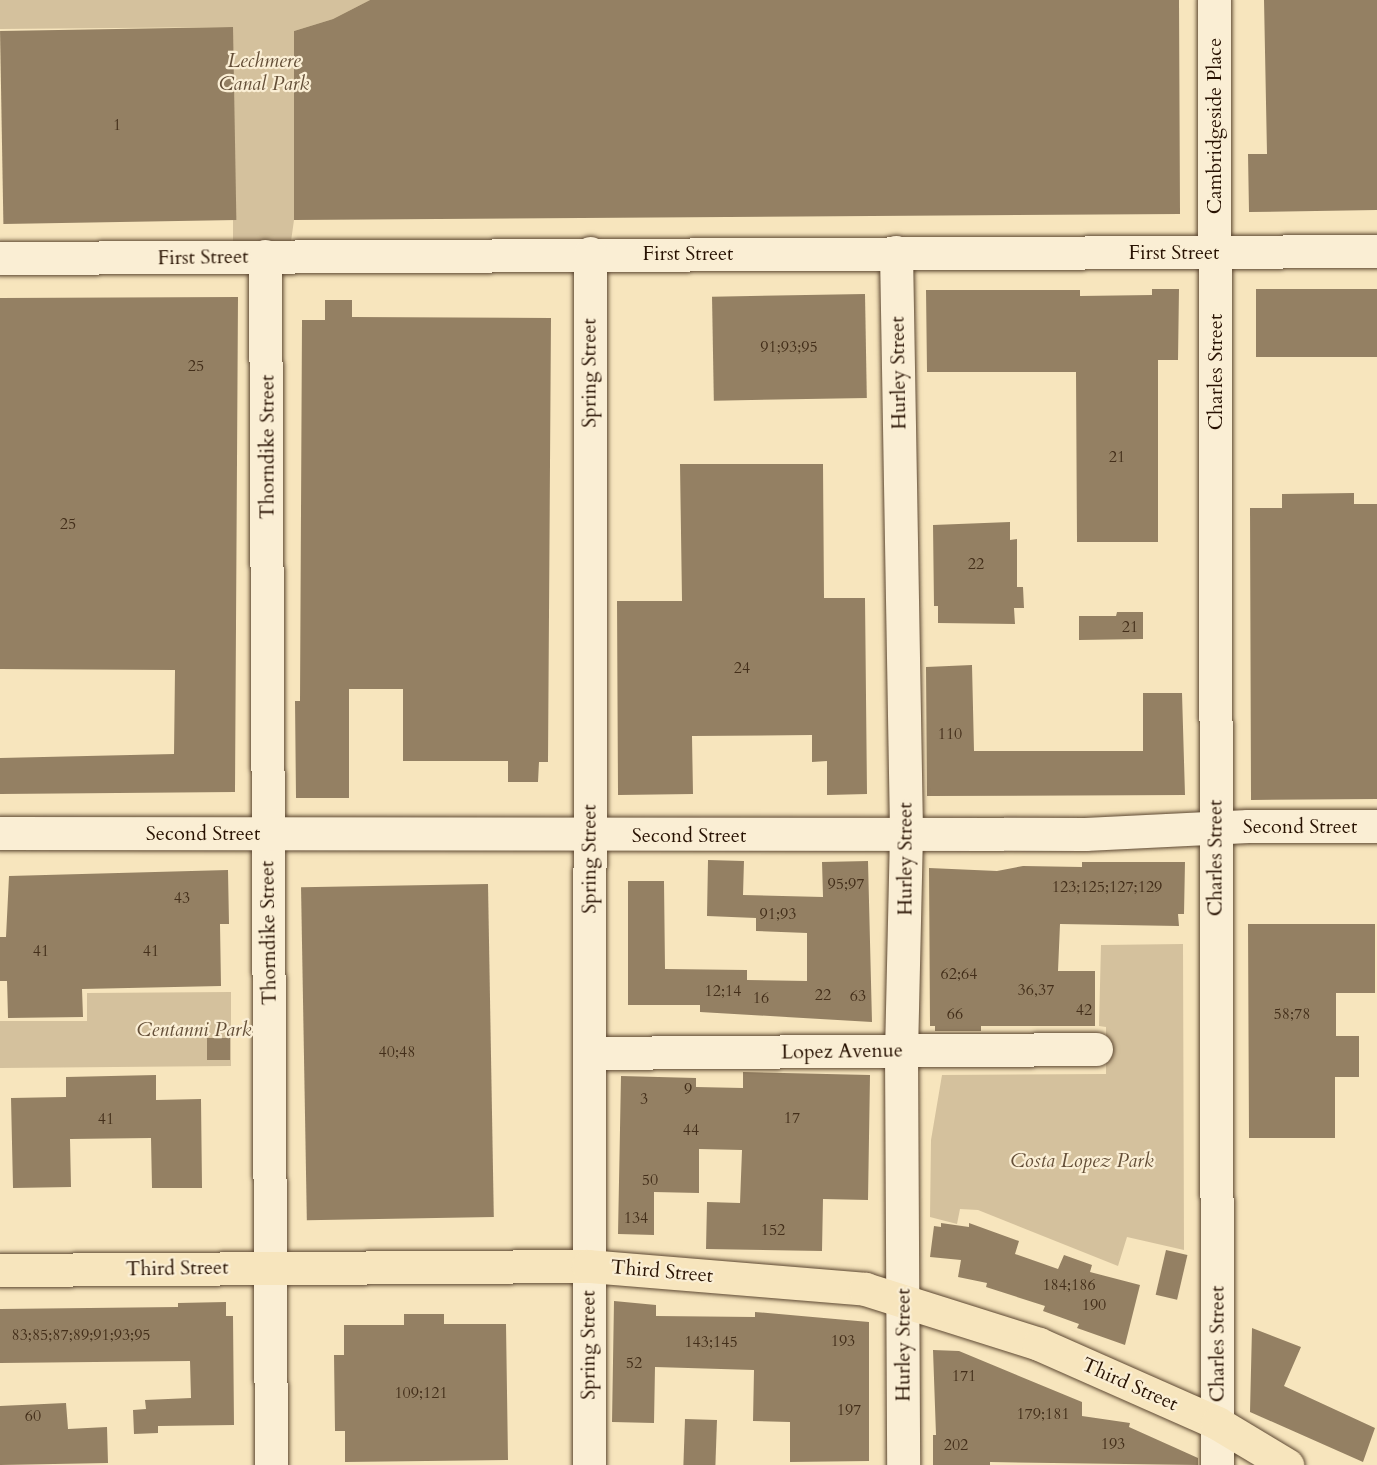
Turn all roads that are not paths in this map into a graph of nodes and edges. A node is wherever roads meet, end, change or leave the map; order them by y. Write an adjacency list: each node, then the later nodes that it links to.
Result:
1 (1214, 0): 2 (street, Cambridgeside Place)
2 (1214, 251): 3 (street, First Street); 4 (street, First Street); 9 (street, Charles Street)
3 (1377, 251)
4 (896, 252): 5 (street, First Street); 12 (street, Hurley Street)
5 (590, 253): 6 (street, First Street); 13 (street, Spring Street)
6 (265, 256): 7 (street, First Street); 11 (street, Thorndike Street)
7 (0, 258)
8 (1377, 826): 9 (street, Second Street)
9 (1215, 827): 12 (street, Second Street); 21 (street, Charles Street)
10 (0, 833): 11 (street, Second Street)
11 (267, 833): 13 (street, Second Street); 18 (street, Thorndike Street)
12 (906, 833): 13 (street, Second Street); 15 (street, Hurley Street)
13 (589, 836): 16 (street, Spring Street)
14 (1096, 1049): 15 (street, Lopez Avenue)
15 (901, 1050): 16 (street, Lopez Avenue); 20 (street, Hurley Street)
16 (589, 1053): 17 (street, Spring Street)
17 (588, 1266): 18 (main road, Third Street); 20 (main road, Third Street); 23 (street, Spring Street)
18 (270, 1268): 19 (main road, Third Street); 22 (street, Thorndike Street)
19 (0, 1270)
20 (904, 1302): 21 (main road, Third Street); 24 (street, Hurley Street)
21 (1217, 1423): 25 (street, Charles Street); 26 (main road, Third Street)
22 (271, 1465)
23 (589, 1465)
24 (903, 1465)
25 (1217, 1465)
26 (1287, 1465)

